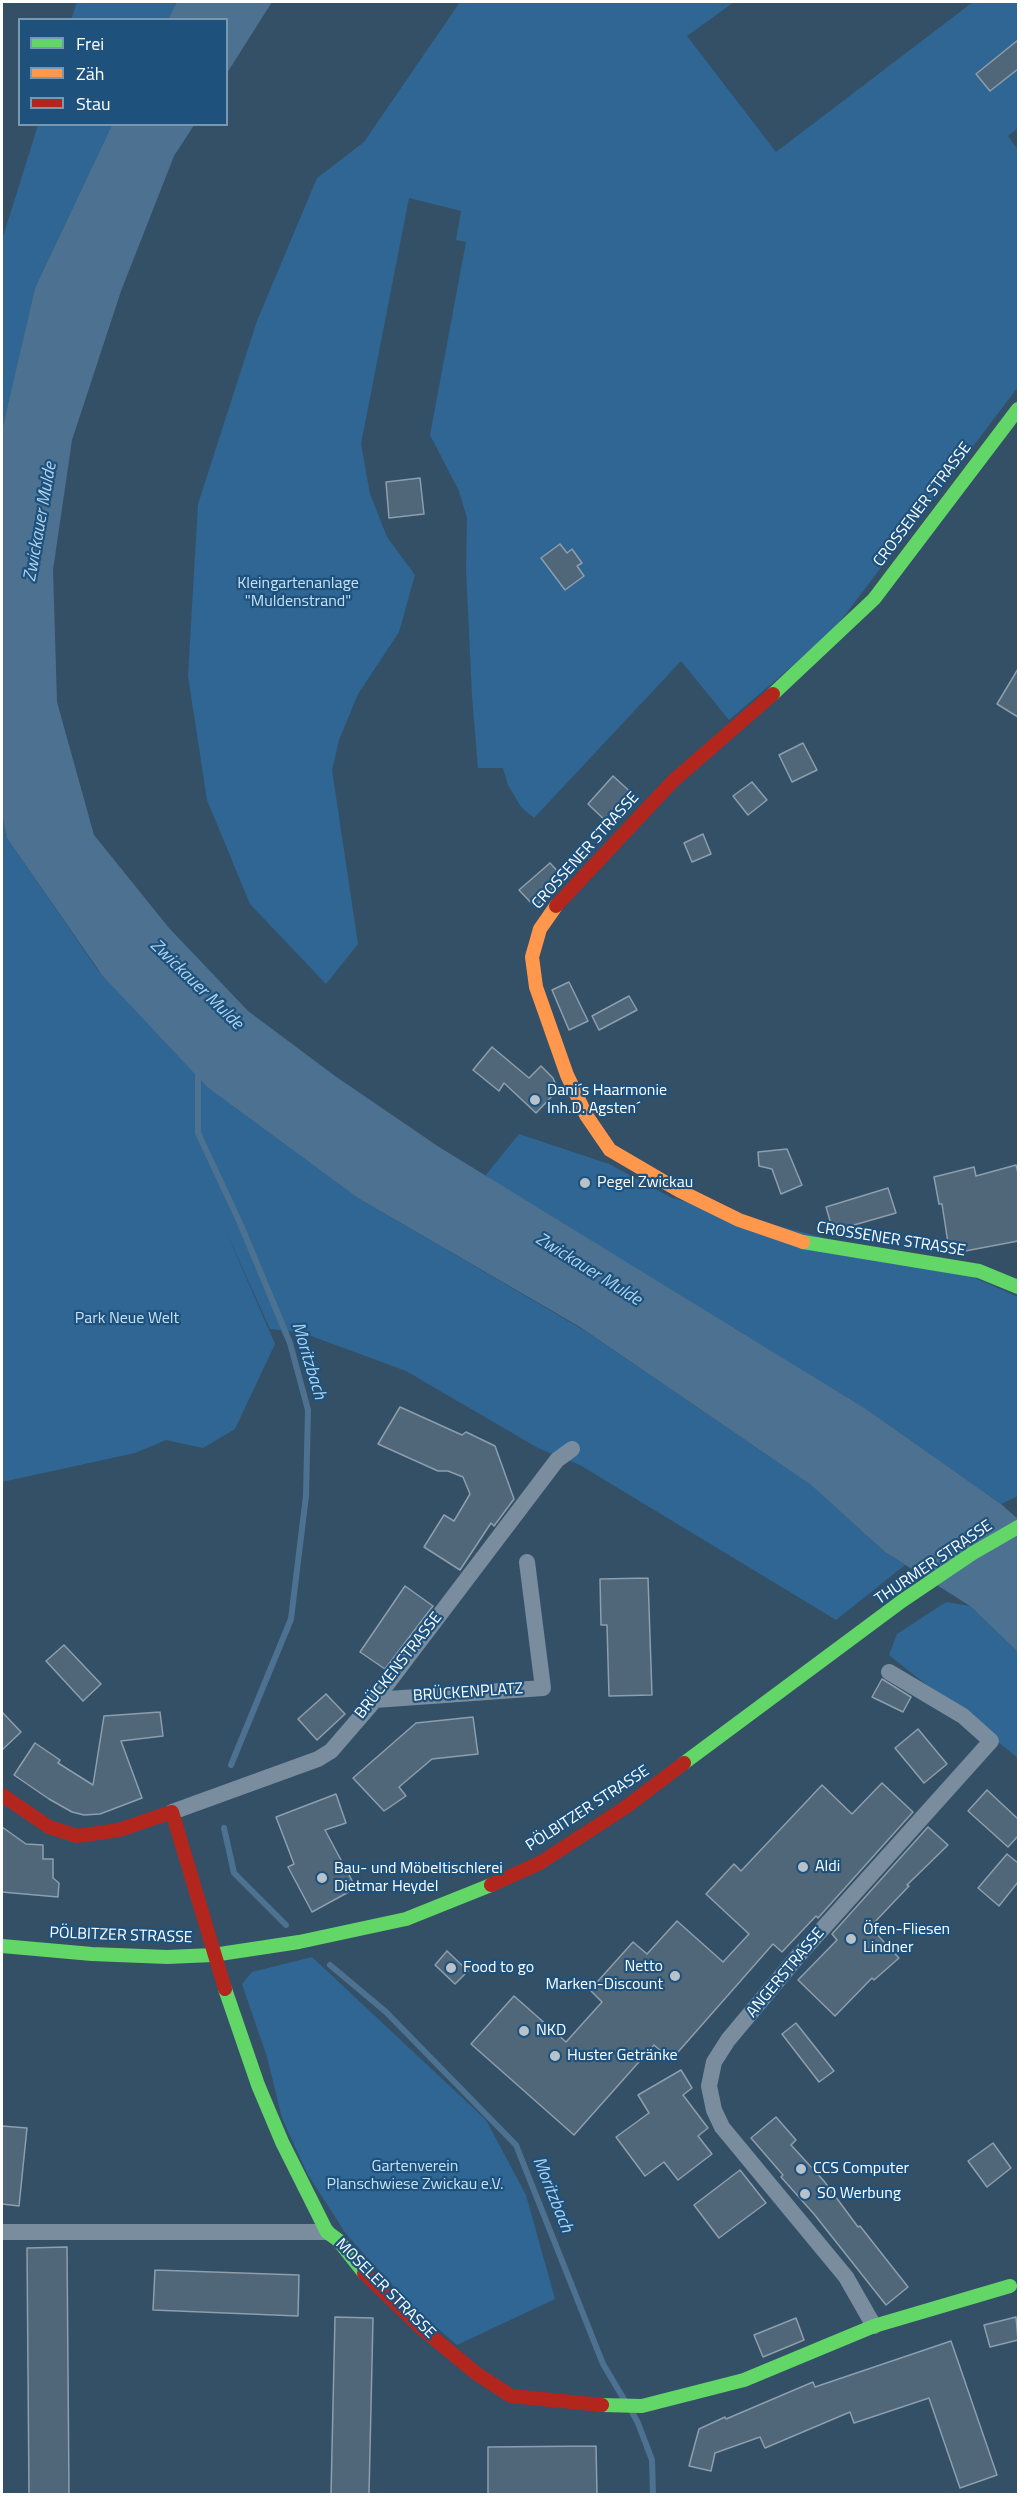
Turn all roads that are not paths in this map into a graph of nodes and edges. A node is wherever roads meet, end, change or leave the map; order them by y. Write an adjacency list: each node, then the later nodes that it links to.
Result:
1 (1018, 409): 2 (street, CROSSENER STRASSE)
2 (1018, 1287)
3 (572, 1449): 8 (street, BRÜCKENSTRASSE)
4 (1018, 1527): 6 (street, THURMER STRASSE)
5 (527, 1562): 8 (street, BRÜCKENPLATZ)
6 (869, 1627): 12 (street, PÖLBITZER STRASSE)
7 (889, 1672): 16 (street, ANGERSTRASSE)
8 (375, 1700): 10 (street, BRÜCKENSTRASSE)
9 (2, 1795): 10 (street, BRÜCKENSTRASSE)
10 (172, 1812): 12 (street)
11 (2, 1946): 12 (street, PÖLBITZER STRASSE)
12 (213, 1955): 14 (street, MOSELER STRASSE)
13 (2, 2232): 14 (street, MOSELER STRASSE)
14 (327, 2232): 16 (street, MOSELER STRASSE)
15 (1010, 2286): 16 (street)
16 (874, 2326)

